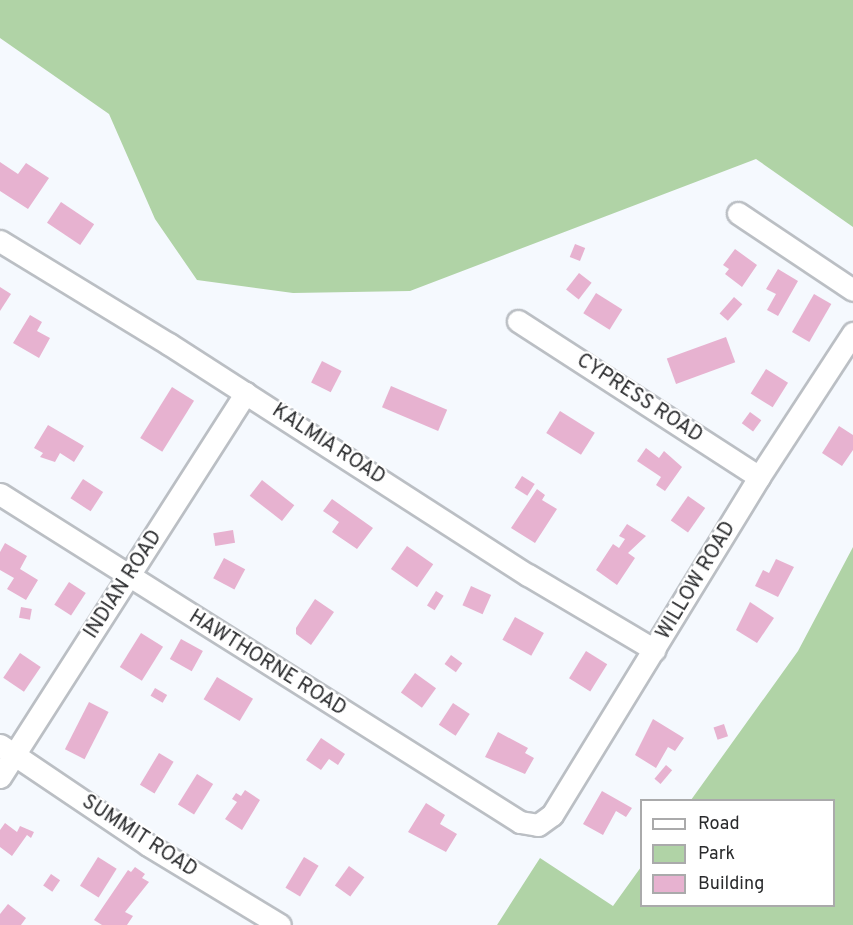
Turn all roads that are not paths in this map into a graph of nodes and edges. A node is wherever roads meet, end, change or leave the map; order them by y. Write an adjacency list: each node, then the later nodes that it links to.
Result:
1 (738, 213): 3 (street)
2 (0, 241): 6 (street, KALMIA ROAD)
3 (853, 290)
4 (518, 321): 7 (street, CYPRESS ROAD)
5 (853, 333): 7 (street, WILLOW ROAD)
6 (246, 393): 9 (street, INDIAN ROAD); 10 (street, KALMIA ROAD)
7 (759, 477): 10 (street, WILLOW ROAD)
8 (0, 494): 9 (street, HAWTHORNE ROAD)
9 (129, 578): 11 (street, INDIAN ROAD); 13 (street, HAWTHORNE ROAD)
10 (655, 650): 13 (street, WILLOW ROAD)
11 (7, 750): 12 (street, INDIAN ROAD); 14 (street, SUMMIT ROAD)
12 (0, 777)
13 (538, 825)
14 (280, 925)

